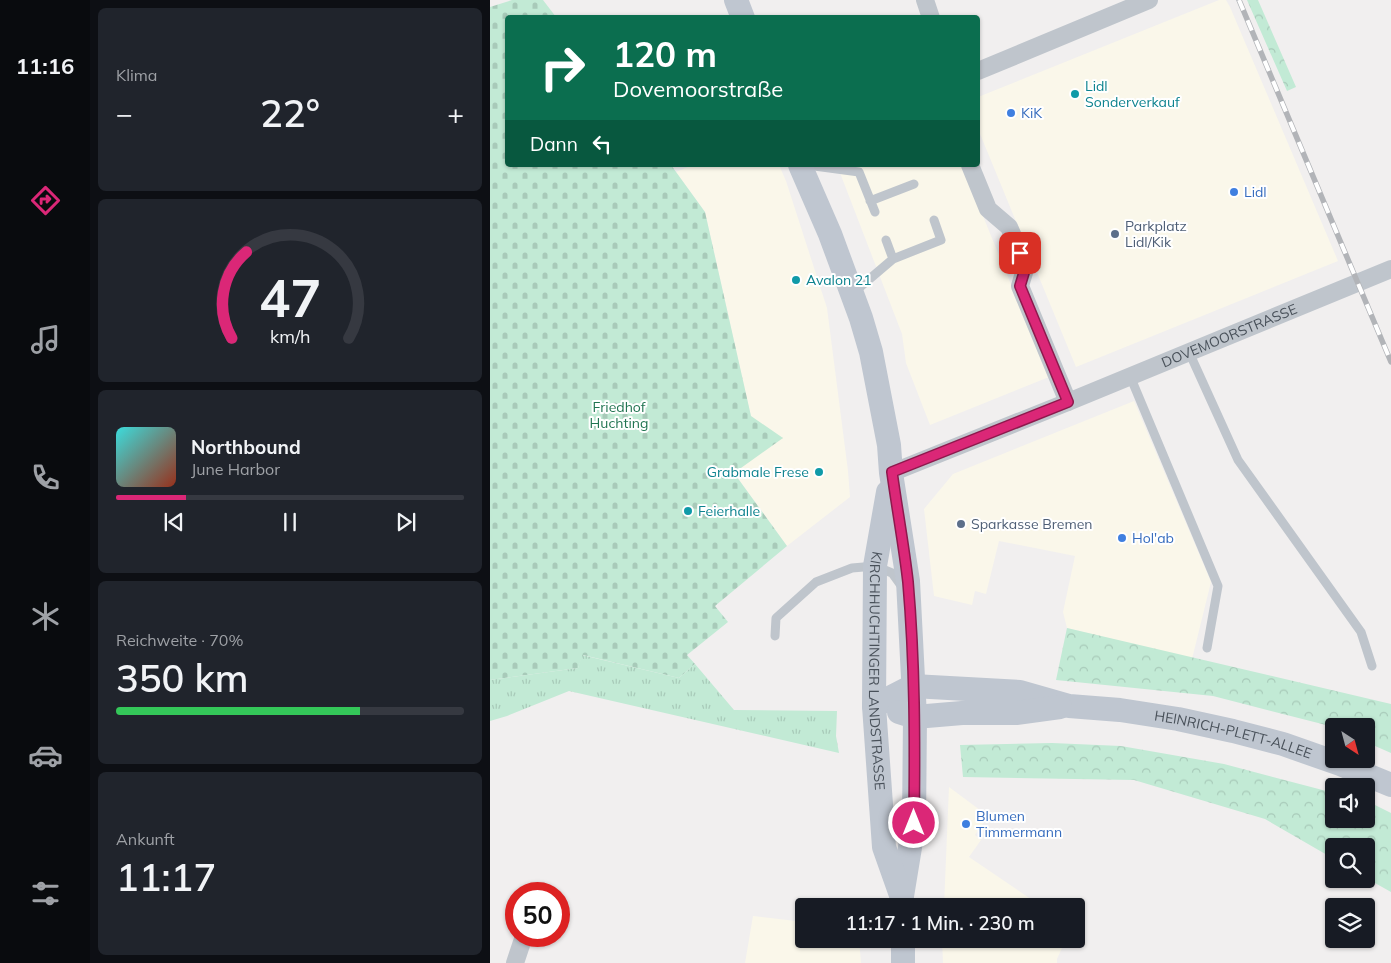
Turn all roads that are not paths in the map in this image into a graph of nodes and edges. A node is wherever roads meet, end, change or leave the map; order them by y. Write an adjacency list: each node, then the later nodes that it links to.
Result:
1 (736, 0): 4 (main road)
2 (924, 0): 5 (street)
3 (1149, 0): 6 (street)
4 (742, 15)
5 (930, 15)
6 (980, 70)
7 (801, 167): 17 (main road, KIRCHHUCHTINGER LANDSTRASSE)
8 (823, 167): 11 (lane)
9 (971, 167): 20 (street)
10 (914, 184): 11 (lane)
11 (870, 201): 12 (lane)
12 (875, 212)
13 (934, 220): 15 (lane)
14 (886, 240): 15 (lane)
15 (893, 259): 17 (lane)
16 (1391, 269): 18 (street, DOVEMOORSTRASSE)
17 (853, 293): 21 (main road, KIRCHHUCHTINGER LANDSTRASSE)
18 (1189, 352): 19 (street, DOVEMOORSTRASSE); 26 (lane)
19 (1130, 376): 20 (street, DOVEMOORSTRASSE); 25 (lane)
20 (1068, 402): 21 (street, DOVEMOORSTRASSE)
21 (892, 472): 22 (main road, KIRCHHUCHTINGER LANDSTRASSE); 22 (main road, KIRCHHUCHTINGER LANDSTRASSE)
22 (889, 547): 23 (main road, KIRCHHUCHTINGER LANDSTRASSE); 23 (lane); 24 (lane); 28 (main road, KIRCHHUCHTINGER LANDSTRASSE)
23 (908, 595): 27 (main road, KIRCHHUCHTINGER LANDSTRASSE)
24 (775, 636)
25 (1207, 648)
26 (1372, 666)
27 (914, 686): 28 (main road, HEINRICH-PLETT-ALLEE); 29 (main road, HEINRICH-PLETT-ALLEE); 30 (main road, KIRCHHUCHTINGER LANDSTRASSE)
28 (874, 706): 30 (main road, HEINRICH-PLETT-ALLEE); 32 (main road, KIRCHHUCHTINGER LANDSTRASSE)
29 (1069, 706): 30 (main road, HEINRICH-PLETT-ALLEE); 31 (main road, HEINRICH-PLETT-ALLEE)
30 (915, 717): 33 (main road, KIRCHHUCHTINGER LANDSTRASSE)
31 (1391, 785)
32 (901, 898)
33 (902, 898)
34 (520, 947): 36 (street)
35 (903, 948): 37 (main road)
36 (515, 963)
37 (903, 963)

